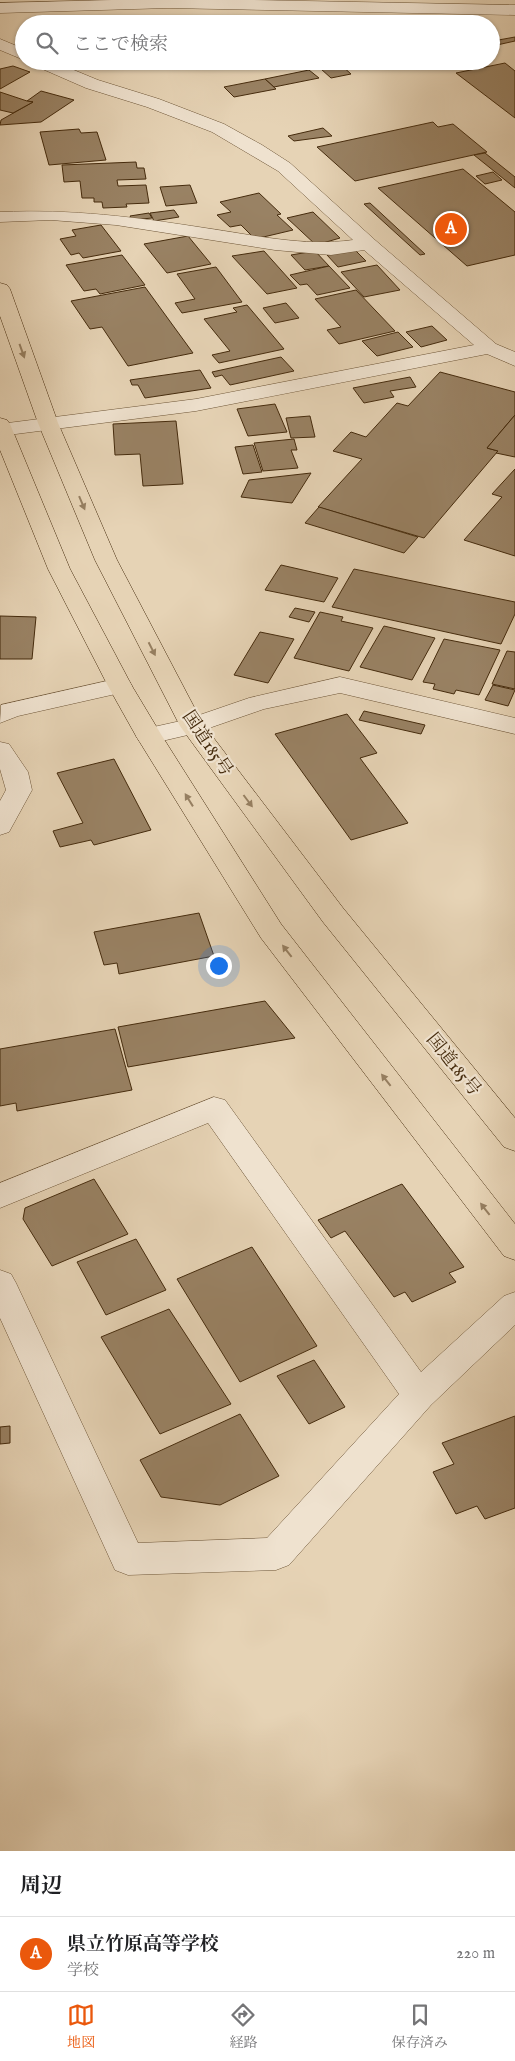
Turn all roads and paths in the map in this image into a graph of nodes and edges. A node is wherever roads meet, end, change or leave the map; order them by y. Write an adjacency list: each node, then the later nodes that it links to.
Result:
1 (0, 8): 2 (street)
2 (515, 10)
3 (0, 44): 4 (street)
4 (15, 51)
5 (59, 70): 7 (street)
6 (0, 217): 7 (street)
7 (368, 244): 9 (street)
8 (0, 289): 11 (highway, 国道185号, one-way to 11)
9 (489, 348): 10 (street); 11 (street)
10 (515, 360)
11 (48, 423): 12 (street); 15 (highway, 国道185号, one-way to 15)
12 (1, 428): 13 (highway)
13 (120, 686): 14 (street); 17 (highway)
14 (0, 716)
15 (192, 726): 16 (street); 17 (street); 20 (highway, 国道185号, one-way to 20)
16 (515, 726)
17 (149, 736): 22 (highway, one-way to 17)
18 (0, 750): 19 (street)
19 (0, 826)
20 (515, 1139)
21 (0, 1196): 25 (street)
22 (515, 1247)
23 (0, 1283): 25 (street)
24 (515, 1305): 25 (street)
25 (419, 1395)

